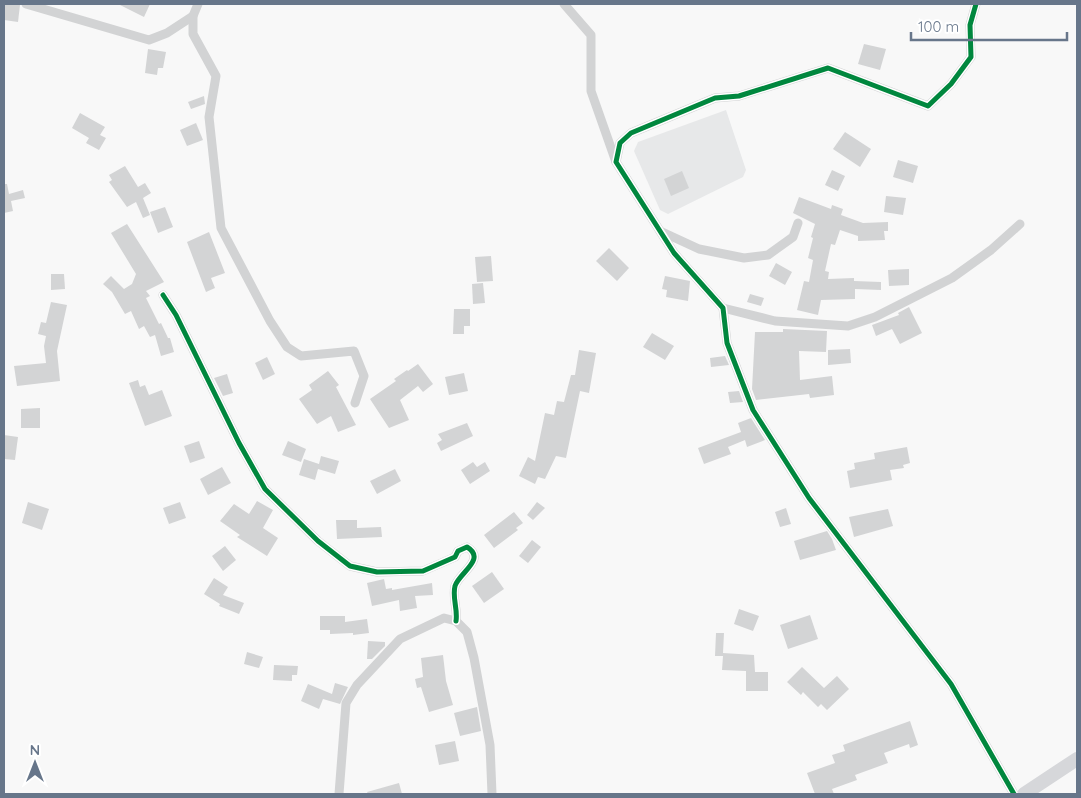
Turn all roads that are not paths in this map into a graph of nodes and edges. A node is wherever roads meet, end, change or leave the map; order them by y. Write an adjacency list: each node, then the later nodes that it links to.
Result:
1 (26, 4): 5 (street)
2 (198, 4): 5 (street)
3 (564, 4): 6 (street)
4 (976, 4): 6 (street)
5 (194, 16): 12 (street)
6 (616, 162): 9 (street)
7 (798, 223): 9 (street)
8 (1020, 224): 11 (street)
9 (660, 230): 11 (street)
10 (163, 295): 13 (street)
11 (723, 308): 17 (street)
12 (355, 404)
13 (456, 621): 15 (street); 16 (street)
14 (1077, 759): 18 (main road)
15 (339, 794)
16 (492, 794)
17 (1014, 794)
18 (1024, 794)

